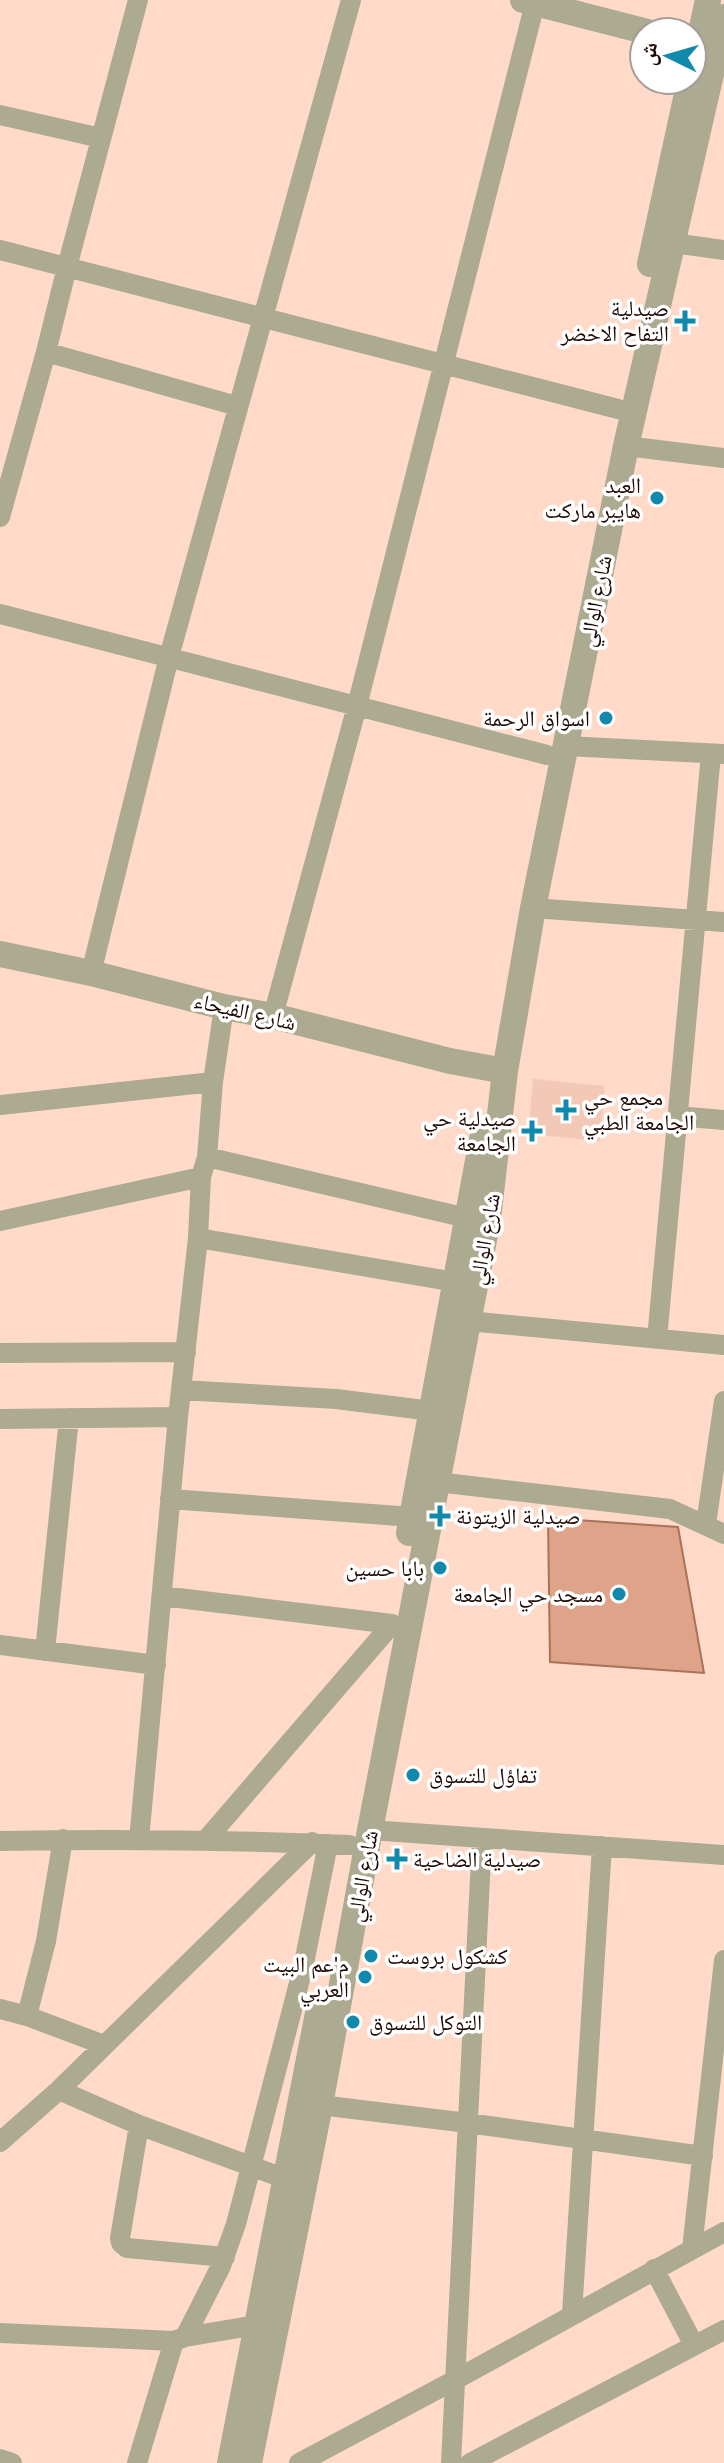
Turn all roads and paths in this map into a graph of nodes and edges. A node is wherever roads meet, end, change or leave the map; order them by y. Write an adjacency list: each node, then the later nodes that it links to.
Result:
1 (138, 0): 10 (street)
2 (351, 0): 15 (street)
3 (529, 2): 5 (street); 17 (street)
4 (724, 17): 6 (street, شارع الوالي)
5 (628, 27)
6 (708, 38)
7 (686, 96): 19 (street, شارع الوالي)
8 (695, 96): 11 (street, شارع الوالي)
9 (0, 115): 10 (street)
10 (101, 138): 14 (street)
11 (673, 243): 13 (street); 20 (street, شارع الوالي)
12 (0, 250): 14 (street)
13 (724, 250)
14 (67, 267): 15 (street); 16 (street)
15 (263, 317): 17 (street); 18 (street)
16 (46, 352): 18 (street); 22 (street)
17 (443, 363): 19 (street); 25 (street)
18 (237, 406): 24 (street)
19 (618, 409): 26 (street, شارع الوالي)
20 (626, 446): 21 (street); 26 (street, شارع الوالي)
21 (724, 458)
22 (0, 517)
23 (0, 614): 24 (street)
24 (169, 657): 25 (street); 32 (street)
25 (357, 706): 26 (street); 34 (street)
26 (556, 751): 27 (street); 28 (street, شارع الوالي); 35 (street, شارع الوالي)
27 (718, 754): 29 (street)
28 (533, 908): 29 (street); 35 (street, شارع الوالي)
29 (695, 920): 30 (street); 38 (street)
30 (724, 922)
31 (0, 954): 32 (street, شارع الفيحاء)
32 (91, 973): 33 (street, شارع الفيحاء)
33 (224, 1007): 34 (street, شارع الفيحاء); 36 (street)
34 (273, 1016): 35 (street, شارع الفيحاء)
35 (497, 1070): 41 (street, شارع الوالي); 45 (street, شارع الوالي)
36 (213, 1082): 37 (street); 40 (street)
37 (0, 1105)
38 (677, 1116): 39 (street); 46 (street)
39 (724, 1120)
40 (204, 1167): 41 (street); 42 (street); 43 (street)
41 (467, 1218): 44 (street, شارع الوالي)
42 (0, 1221)
43 (198, 1238): 44 (street); 48 (street)
44 (455, 1282): 52 (street, شارع الوالي)
45 (468, 1321): 46 (street); 56 (street, شارع الوالي)
46 (657, 1339): 47 (street)
47 (724, 1345)
48 (186, 1352): 49 (street); 50 (street)
49 (0, 1353)
50 (181, 1390): 52 (street); 53 (street)
51 (724, 1401): 59 (street)
52 (432, 1411): 58 (street, شارع الوالي)
53 (178, 1417): 54 (street); 57 (street)
54 (69, 1418): 55 (street); 63 (street)
55 (0, 1419)
56 (437, 1482): 59 (street); 68 (street, شارع الوالي)
57 (170, 1499): 58 (street); 60 (street)
58 (412, 1517): 61 (street, شارع الوالي)
59 (715, 1529)
60 (162, 1596): 61 (street); 64 (street)
61 (392, 1624): 68 (street, شارع الوالي); 70 (street)
62 (0, 1645): 63 (street)
63 (45, 1651): 64 (street)
64 (156, 1665): 67 (street)
65 (482, 1838): 68 (street); 71 (street); 79 (street)
66 (63, 1839): 67 (street); 69 (street); 75 (street)
67 (139, 1840): 70 (street)
68 (340, 1840): 70 (street); 76 (street); 78 (street, شارع الوالي); 84 (street); 85 (street, شارع الوالي)
69 (0, 1841)
70 (205, 1841)
71 (602, 1846): 72 (street); 81 (street)
72 (724, 1855)
73 (724, 1960): 83 (street)
74 (0, 2009): 75 (street)
75 (27, 2016): 76 (street)
76 (104, 2045): 77 (street)
77 (59, 2090): 80 (street); 82 (street)
78 (320, 2105): 79 (street); 101 (street, شارع الوالي)
79 (468, 2123): 81 (street); 96 (street)
80 (139, 2125): 84 (street); 88 (street)
81 (584, 2140): 83 (street); 90 (street)
82 (0, 2142)
83 (703, 2156): 87 (street)
84 (250, 2167): 85 (street); 88 (street)
85 (286, 2179): 91 (street, شارع الوالي)
86 (724, 2232): 87 (street)
87 (692, 2249): 89 (street)
88 (225, 2257): 94 (street)
89 (654, 2269): 90 (street); 95 (street)
90 (572, 2314): 96 (street)
91 (256, 2325): 94 (street); 100 (street, شارع الوالي)
92 (724, 2330): 95 (street)
93 (0, 2333): 94 (street)
94 (180, 2339): 99 (street)
95 (694, 2345): 104 (street)
96 (455, 2380): 102 (street); 103 (street)
97 (0, 2459): 98 (street)
98 (12, 2463)
99 (137, 2463)
100 (230, 2463)
101 (249, 2463)
102 (299, 2463)
103 (451, 2463)
104 (470, 2463)

